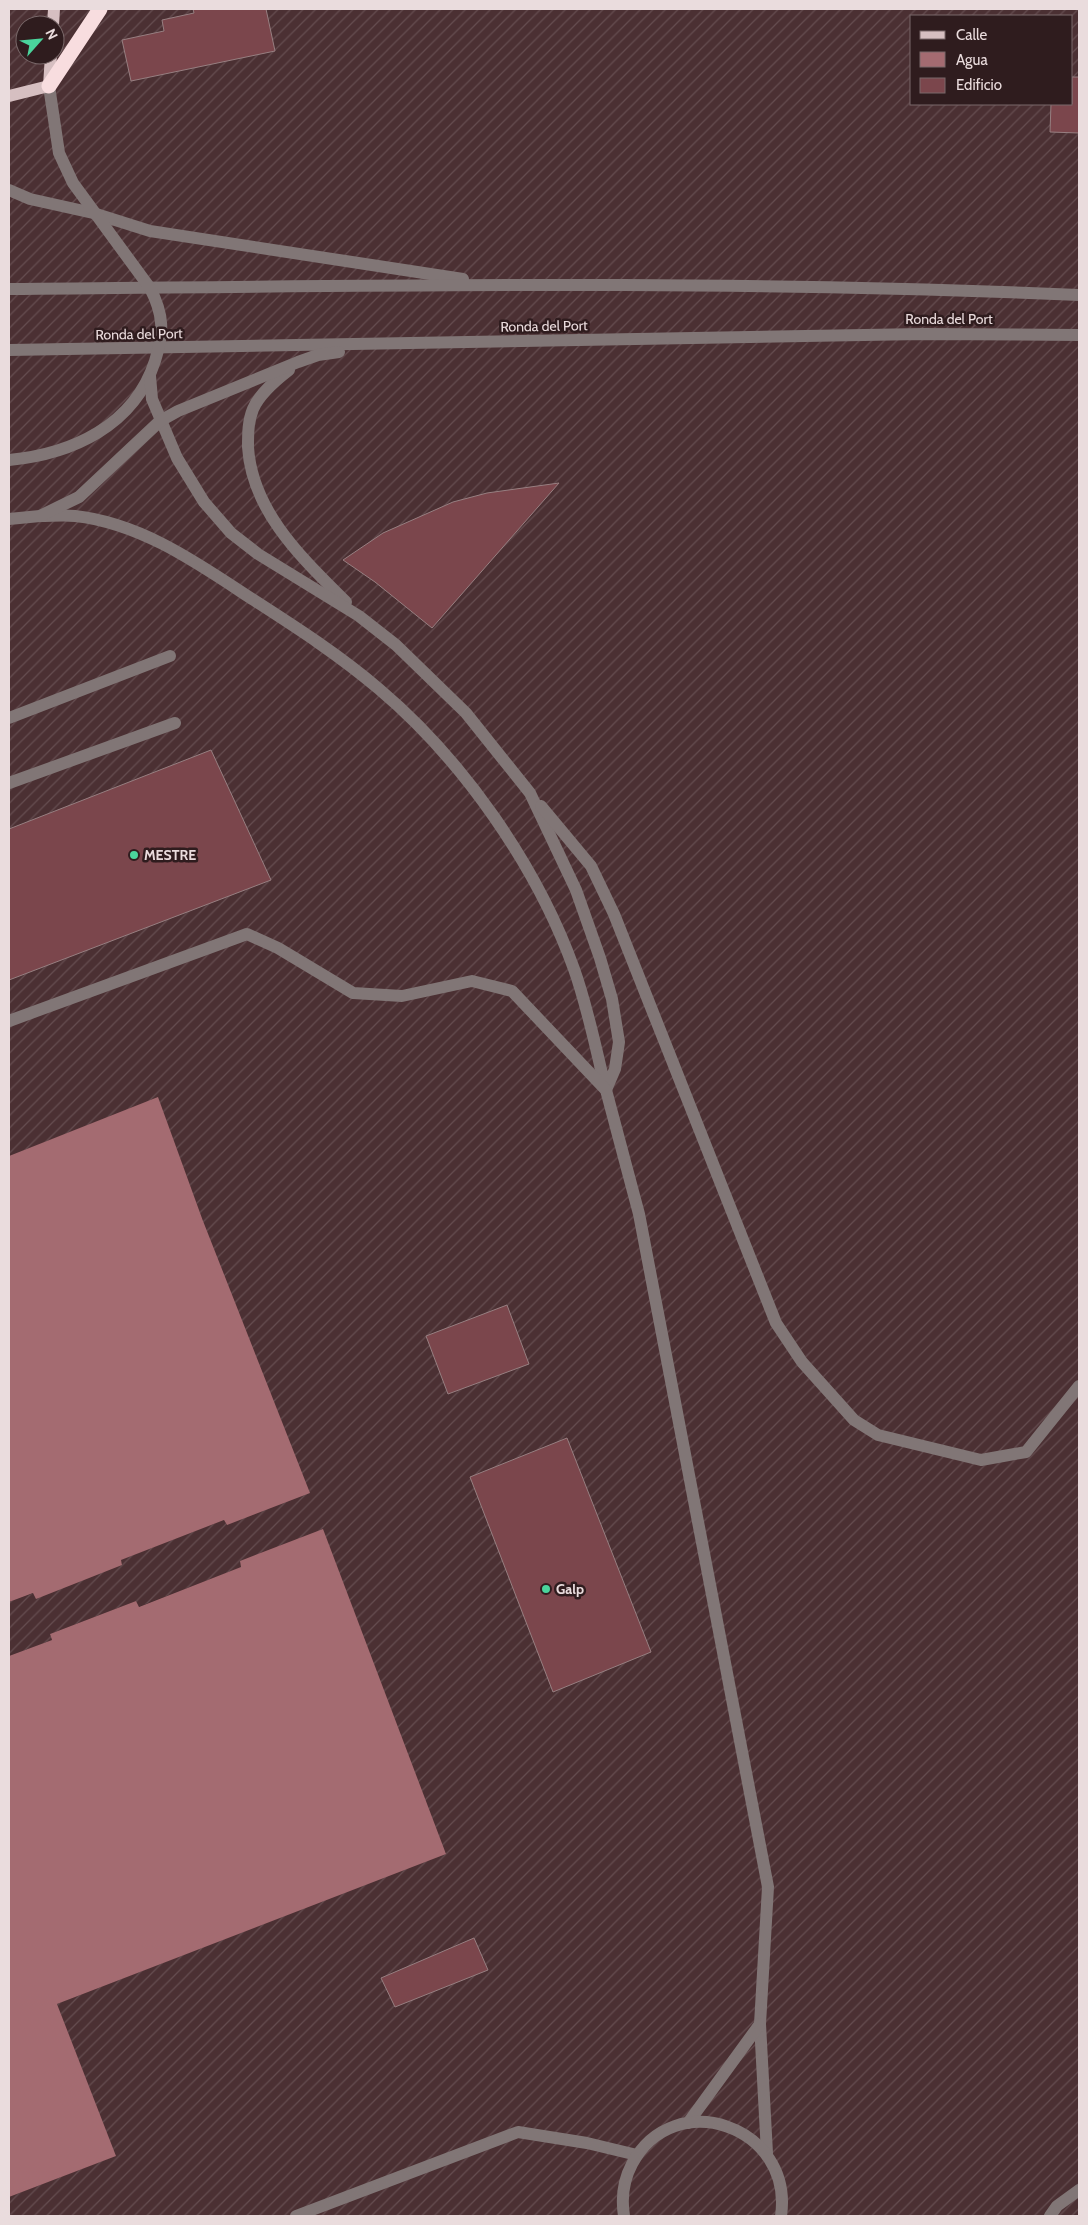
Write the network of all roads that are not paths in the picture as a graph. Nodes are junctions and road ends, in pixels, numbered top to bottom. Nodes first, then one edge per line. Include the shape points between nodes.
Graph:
1 (100, 9) edge
2 (50, 65) edge
3 (49, 86) junction
4 (9, 96) edge
5 (9, 190) edge
6 (93, 213) junction
7 (498, 284) junction
8 (150, 288) junction
9 (9, 289) edge
10 (1079, 295) edge
11 (1079, 336) edge
12 (391, 344) junction
13 (159, 349) junction
14 (9, 350) edge
15 (298, 362) junction
16 (150, 376) junction
17 (160, 421) junction
18 (9, 460) edge
19 (40, 516) junction
20 (9, 519) edge
21 (359, 616) junction
22 (170, 656) dead end
23 (9, 718) edge
24 (175, 722) dead end
25 (9, 783) edge
26 (530, 793) junction
27 (9, 1021) edge
28 (606, 1090) junction
29 (1079, 1386) edge
30 (760, 2024) junction
31 (688, 2123) junction
32 (767, 2153) junction
33 (637, 2155) junction
34 (1079, 2190) edge
35 (296, 2216) edge
36 (624, 2216) edge
37 (782, 2216) edge
38 (1050, 2216) edge

1 - 3 highway
2 - 3 main road
3 - 4 main road
3 - 6 street via 59,153 72,183
5 - 6 street
6 - 7 street via 150,231
6 - 8 street
7 - 8 street, Ronda del Port
7 - 10 street, Ronda del Port via 895,288
8 - 9 street, Ronda del Port
8 - 13 street via 161,319
11 - 12 street, Ronda del Port via 932,334
12 - 13 street, Ronda del Port
12 - 15 street via 318,355
13 - 14 street, Ronda del Port
13 - 16 street
15 - 17 street
15 - 21 street via 277,378 253,409 248,431 254,476 285,538
16 - 17 street via 152,399
16 - 18 street via 120,417 88,439 47,454
17 - 19 street via 79,497
17 - 21 street via 176,458 204,502 230,533 258,554
19 - 20 street
19 - 28 street via 74,516 106,522 145,536 190,559 314,639 380,689 421,729 489,810 546,906 574,970
21 - 26 street via 396,645 466,713
22 - 23 street
24 - 25 street
26 - 28 street via 576,890 612,999 619,1042 615,1069
26 - 29 street via 591,866 614,914 776,1323 802,1362 854,1420 878,1435 981,1460 1026,1452
27 - 28 street via 247,934 278,948 353,993 402,996 472,981 512,991
28 - 30 street via 639,1214 768,1887
30 - 31 street
30 - 32 street
31 - 32 street via 710,2122 732,2127
31 - 33 street via 656,2136
32 - 37 street via 779,2176 784,2201
33 - 35 street via 518,2132
33 - 36 street via 625,2178
34 - 38 street via 1057,2206

